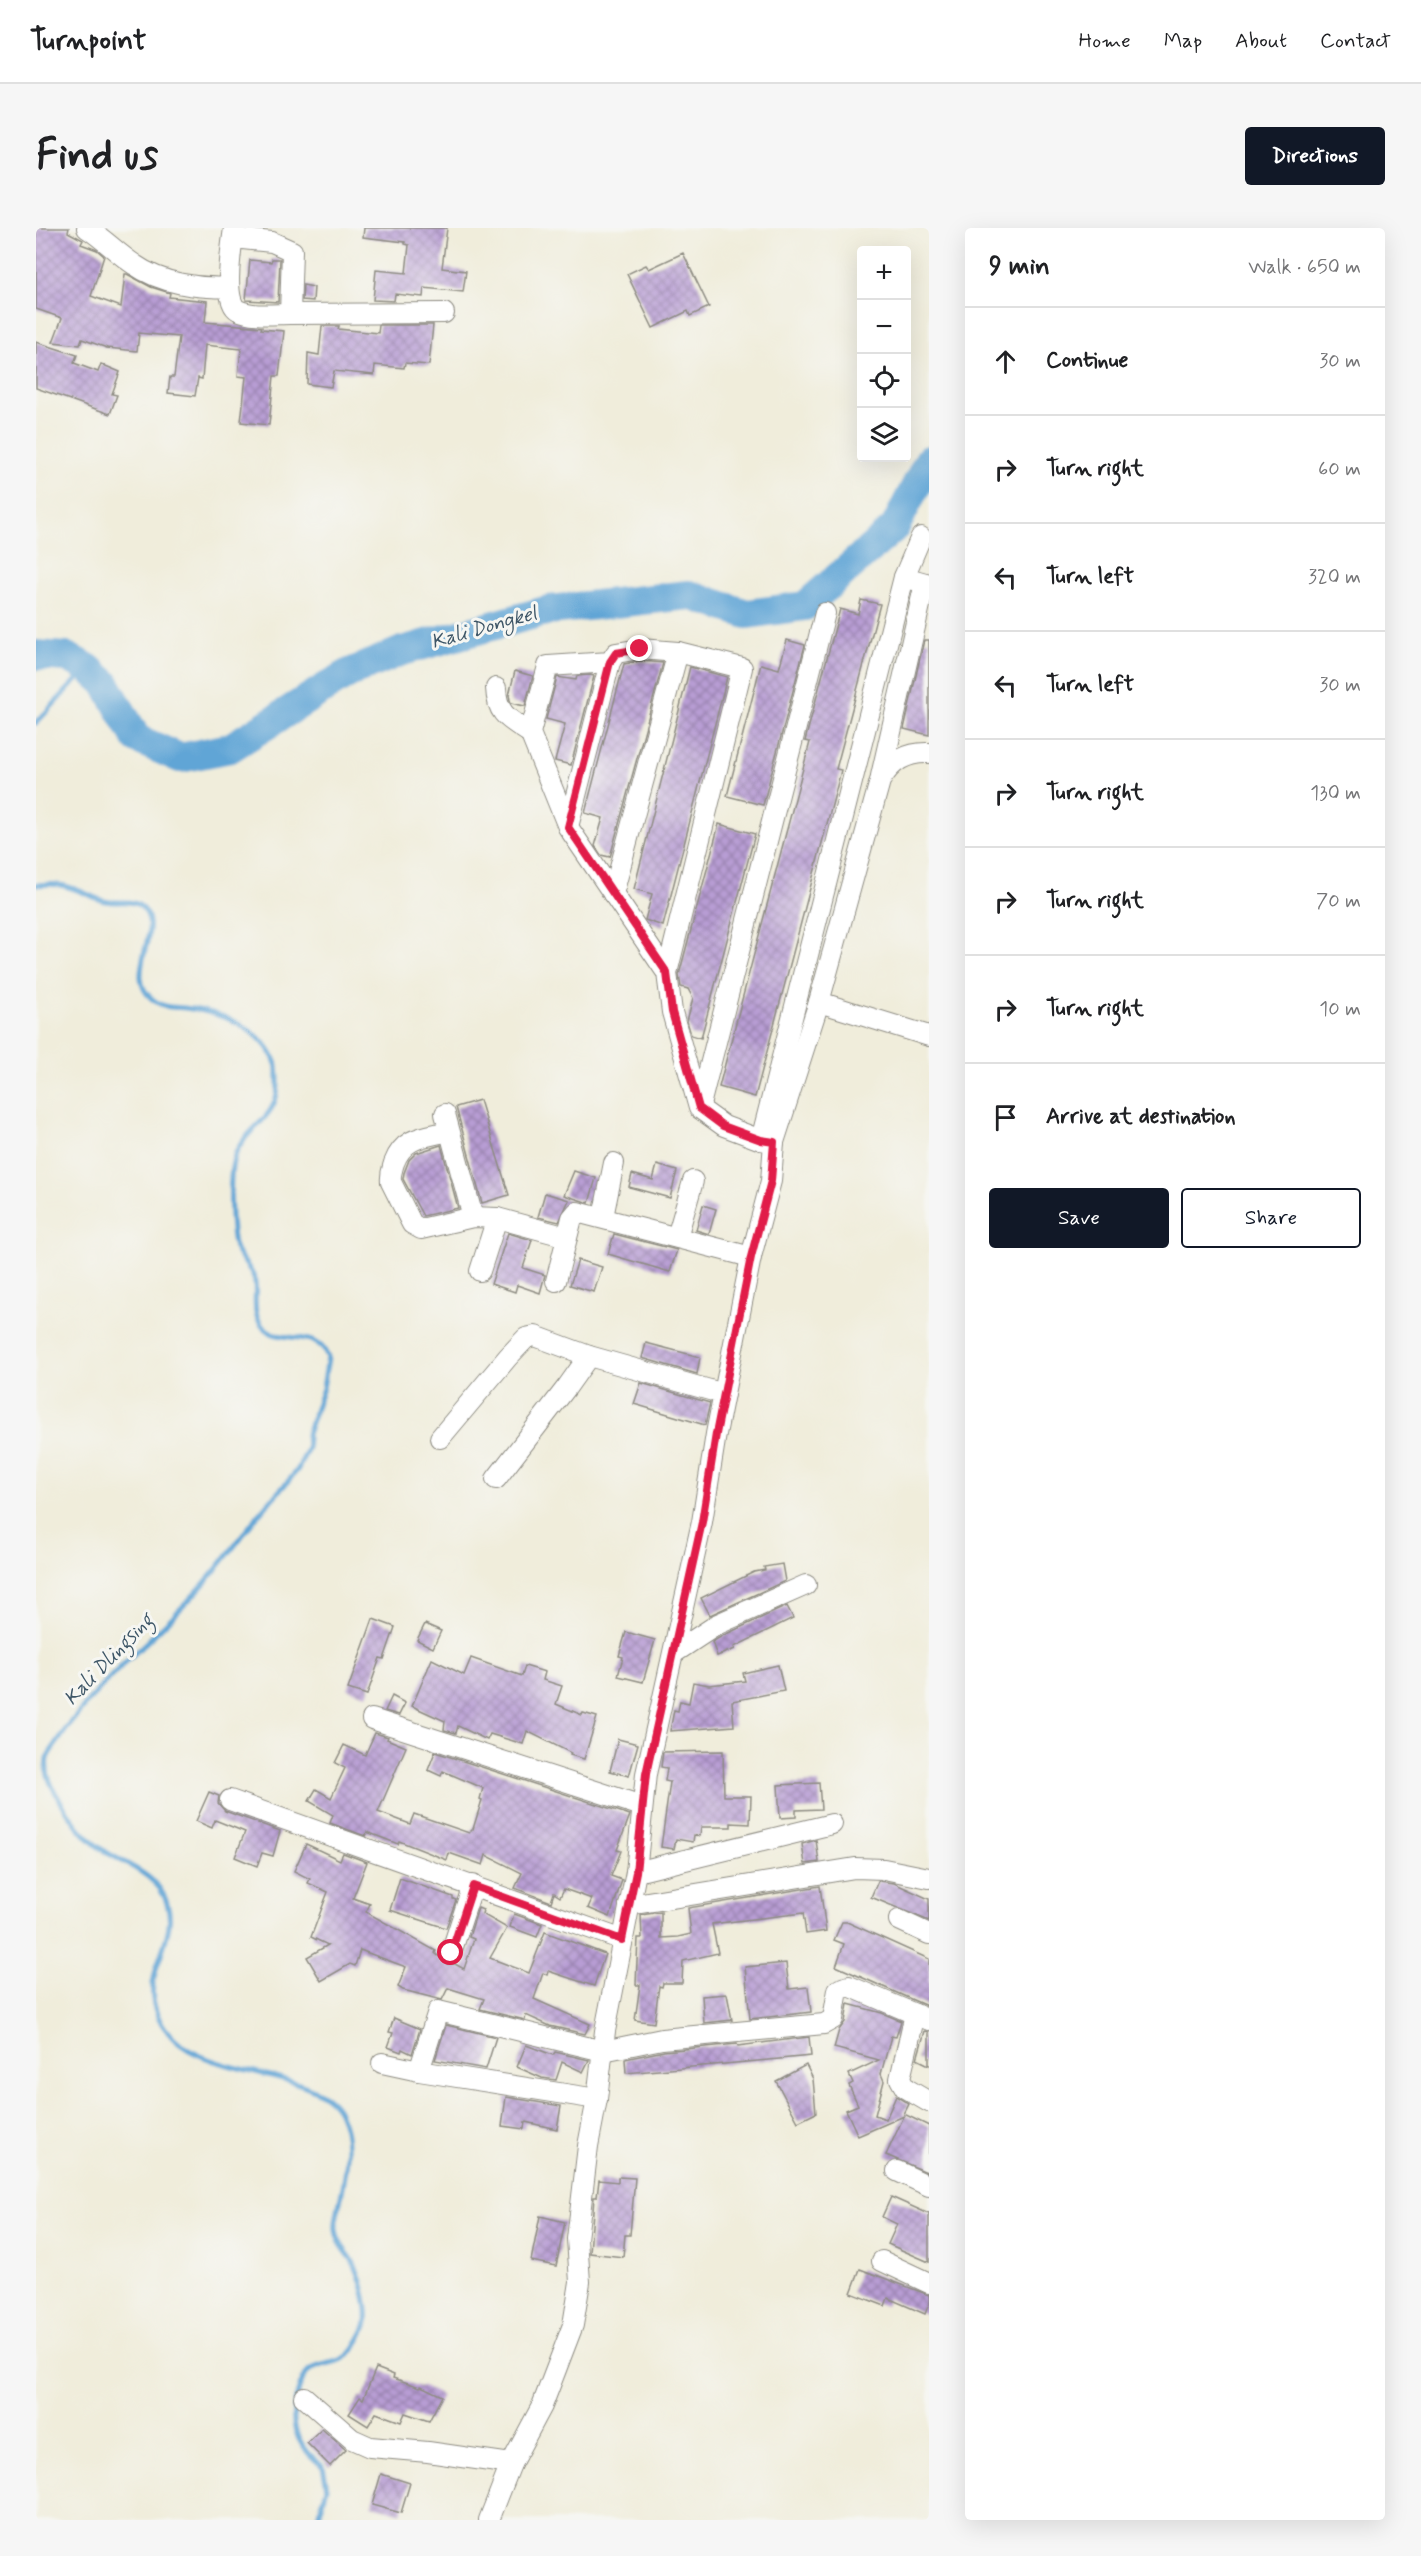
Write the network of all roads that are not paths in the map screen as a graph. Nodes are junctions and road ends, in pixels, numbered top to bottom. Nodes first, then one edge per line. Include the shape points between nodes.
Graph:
1 (87, 228) edge
2 (233, 233) edge
3 (229, 287) junction
4 (444, 313) dead end
5 (290, 314) junction
6 (921, 537) dead end
7 (904, 577) junction
8 (927, 583) edge
9 (825, 613) dead end
10 (678, 652) junction
11 (610, 662) junction
12 (496, 688) dead end
13 (530, 733) junction
14 (929, 753) edge
15 (880, 780) junction
16 (568, 827) junction
17 (613, 894) junction
18 (667, 973) junction
19 (819, 1002) junction
20 (929, 1036) edge
21 (699, 1108) junction
22 (767, 1141) junction
23 (614, 1163) dead end
24 (693, 1181) dead end
25 (473, 1217) junction
26 (603, 1217) junction
27 (497, 1218) junction
28 (677, 1237) junction
29 (567, 1238) junction
30 (751, 1257) junction
31 (480, 1271) dead end
32 (556, 1281) dead end
33 (589, 1356) junction
34 (724, 1394) junction
35 (440, 1438) dead end
36 (496, 1479) dead end
37 (806, 1585) dead end
38 (675, 1653) junction
39 (372, 1719) dead end
40 (230, 1800) dead end
41 (642, 1806) junction
42 (832, 1824) dead end
43 (636, 1872) junction
44 (929, 1878) edge
45 (473, 1886) junction
46 (629, 1905) junction
47 (899, 1920) dead end
48 (929, 1934) edge
49 (622, 1940) junction
50 (451, 1953) dead end
51 (922, 2017) edge
52 (603, 2051) junction
53 (382, 2063) dead end
54 (418, 2071) junction
55 (597, 2099) junction
56 (929, 2102) edge
57 (897, 2171) dead end
58 (929, 2186) edge
59 (882, 2261) dead end
60 (929, 2283) edge
61 (304, 2397) dead end
62 (511, 2464) junction
63 (489, 2520) edge

1 - 3 street via 136,267 177,284
2 - 3 street
2 - 5 street via 292,251
3 - 5 street via 236,309
4 - 5 street
6 - 7 street
7 - 8 street
7 - 22 street
8 - 15 street
9 - 21 street
10 - 11 street via 640,649 616,653
10 - 17 street
10 - 18 street via 742,668
11 - 13 street via 548,666
11 - 16 street
12 - 13 street via 504,716
13 - 16 street
14 - 15 street via 902,758 888,767
15 - 19 street
16 - 17 street
17 - 18 street
18 - 21 street via 672,1012
19 - 20 street
19 - 22 street
21 - 22 street via 723,1126
22 - 30 street via 771,1181
23 - 26 street
24 - 28 street
25 - 25 street via 447,1123 404,1145 390,1174 412,1224 421,1229
25 - 27 street
26 - 28 street
26 - 29 street via 577,1212
27 - 29 street
27 - 31 street
28 - 30 street
29 - 32 street
30 - 34 street
33 - 34 street
33 - 35 street via 535,1336 526,1338
33 - 36 street
34 - 38 street
37 - 38 street via 718,1624
38 - 41 street
39 - 41 street
40 - 45 street
41 - 43 street
42 - 43 street
43 - 46 street
44 - 46 street via 855,1868
45 - 49 street
45 - 50 street
46 - 49 street
47 - 48 street
49 - 52 street
51 - 52 street via 849,1986 838,1990 833,2019 824,2025 662,2039
51 - 56 street via 900,2079 905,2088
52 - 54 street via 441,2011 436,2015
52 - 55 street
53 - 54 street
54 - 55 street
55 - 62 street via 577,2239 580,2282 573,2325 542,2406
57 - 58 street
59 - 60 street
61 - 62 street via 352,2439 370,2447
62 - 63 street

